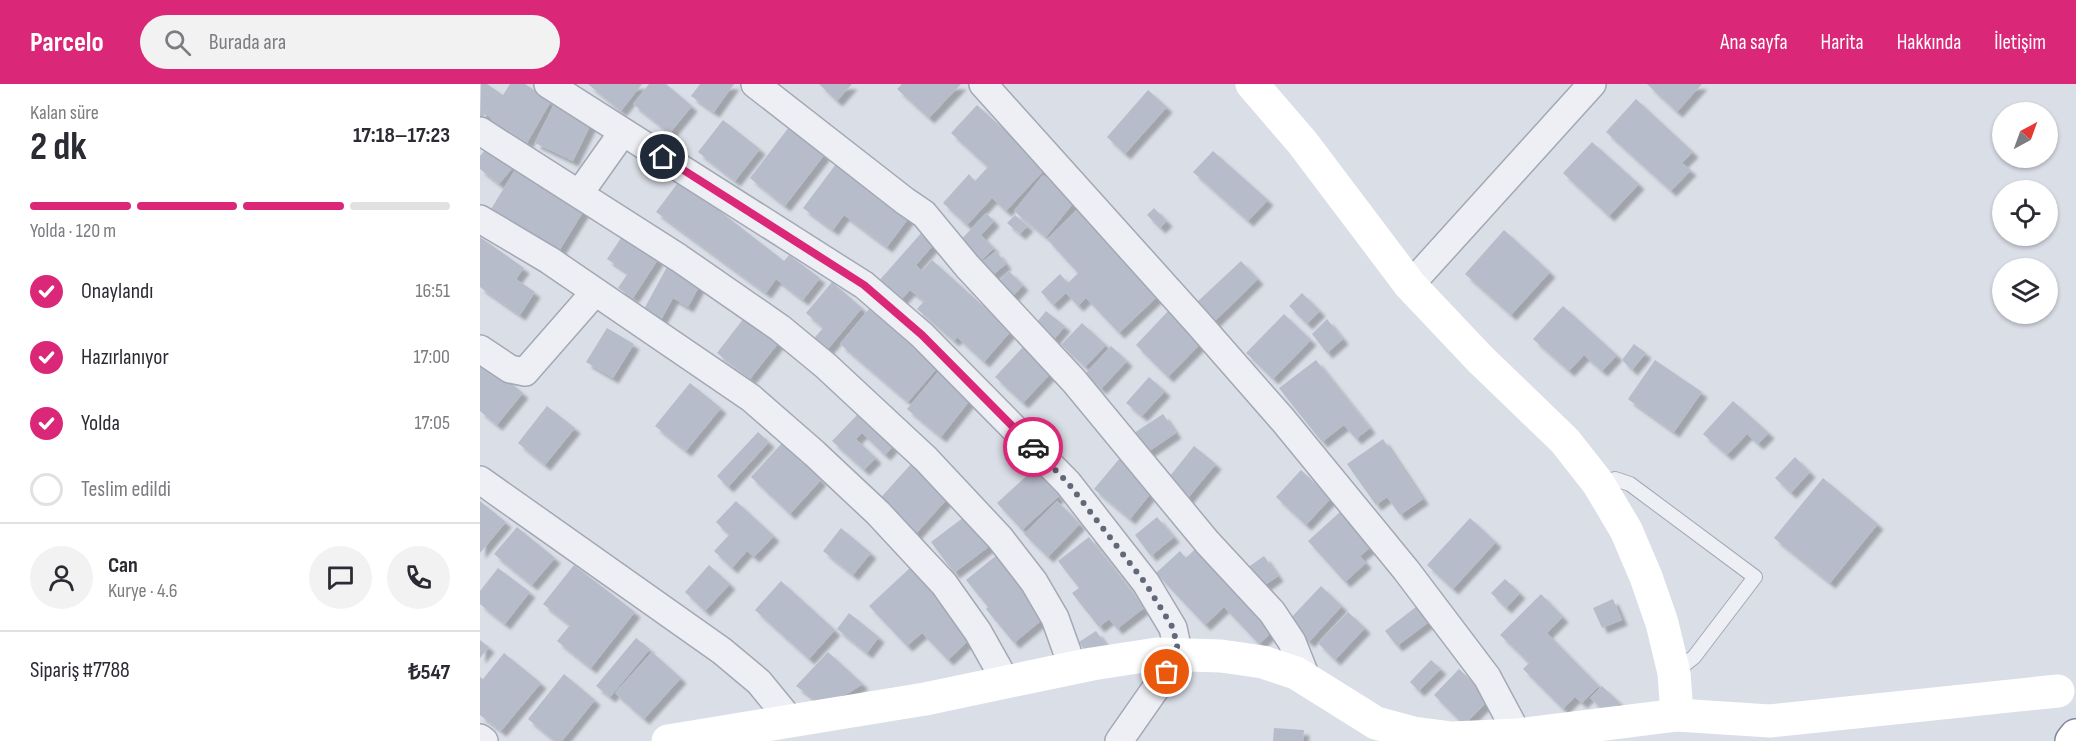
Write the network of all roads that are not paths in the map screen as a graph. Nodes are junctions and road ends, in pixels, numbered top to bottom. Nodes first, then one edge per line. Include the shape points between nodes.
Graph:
1 (548, 84) edge
2 (755, 84) edge
3 (983, 84) edge
4 (1252, 84) edge
5 (1592, 84) edge
6 (480, 131) edge
7 (623, 132) junction
8 (579, 194) junction
9 (480, 219) edge
10 (1410, 285) junction
11 (596, 291) junction
12 (480, 349) edge
13 (480, 480) edge
14 (1598, 483) junction
15 (1179, 655) junction
16 (1073, 668) junction
17 (1674, 674) junction
18 (1307, 680) junction
19 (1006, 682) junction
20 (2058, 691) dead end
21 (1677, 715) junction
22 (791, 721) junction
23 (1518, 735) junction
24 (2076, 736) edge
25 (480, 738) edge
26 (484, 741) edge
27 (668, 741) edge
28 (1119, 741) edge
29 (2072, 741) edge

1 - 7 street
2 - 18 street via 924,214 1272,612 1293,642
3 - 23 street via 1198,323 1399,561 1487,677
4 - 10 main road via 1302,142
5 - 10 street
6 - 8 street
7 - 8 street
7 - 15 street via 864,285 922,335 1068,483 1146,584 1173,628
8 - 16 street via 780,328 926,459 1000,538 1034,582 1055,618
9 - 11 street
10 - 14 main road via 1565,441
11 - 12 street via 525,372 510,369
11 - 19 street via 751,398 878,513 944,584 978,632
13 - 22 street via 722,651 759,682
14 - 17 main road via 1626,530 1646,577
14 - 17 lane via 1615,479 1630,484 1755,577 1694,657
15 - 16 main road via 1157,654
15 - 18 main road via 1263,662
15 - 28 street
16 - 19 main road
17 - 21 main road
18 - 23 main road via 1376,723 1413,733 1452,738
19 - 22 main road
20 - 21 main road via 1770,721
21 - 23 main road
22 - 27 main road
24 - 29 main road
25 - 26 street

